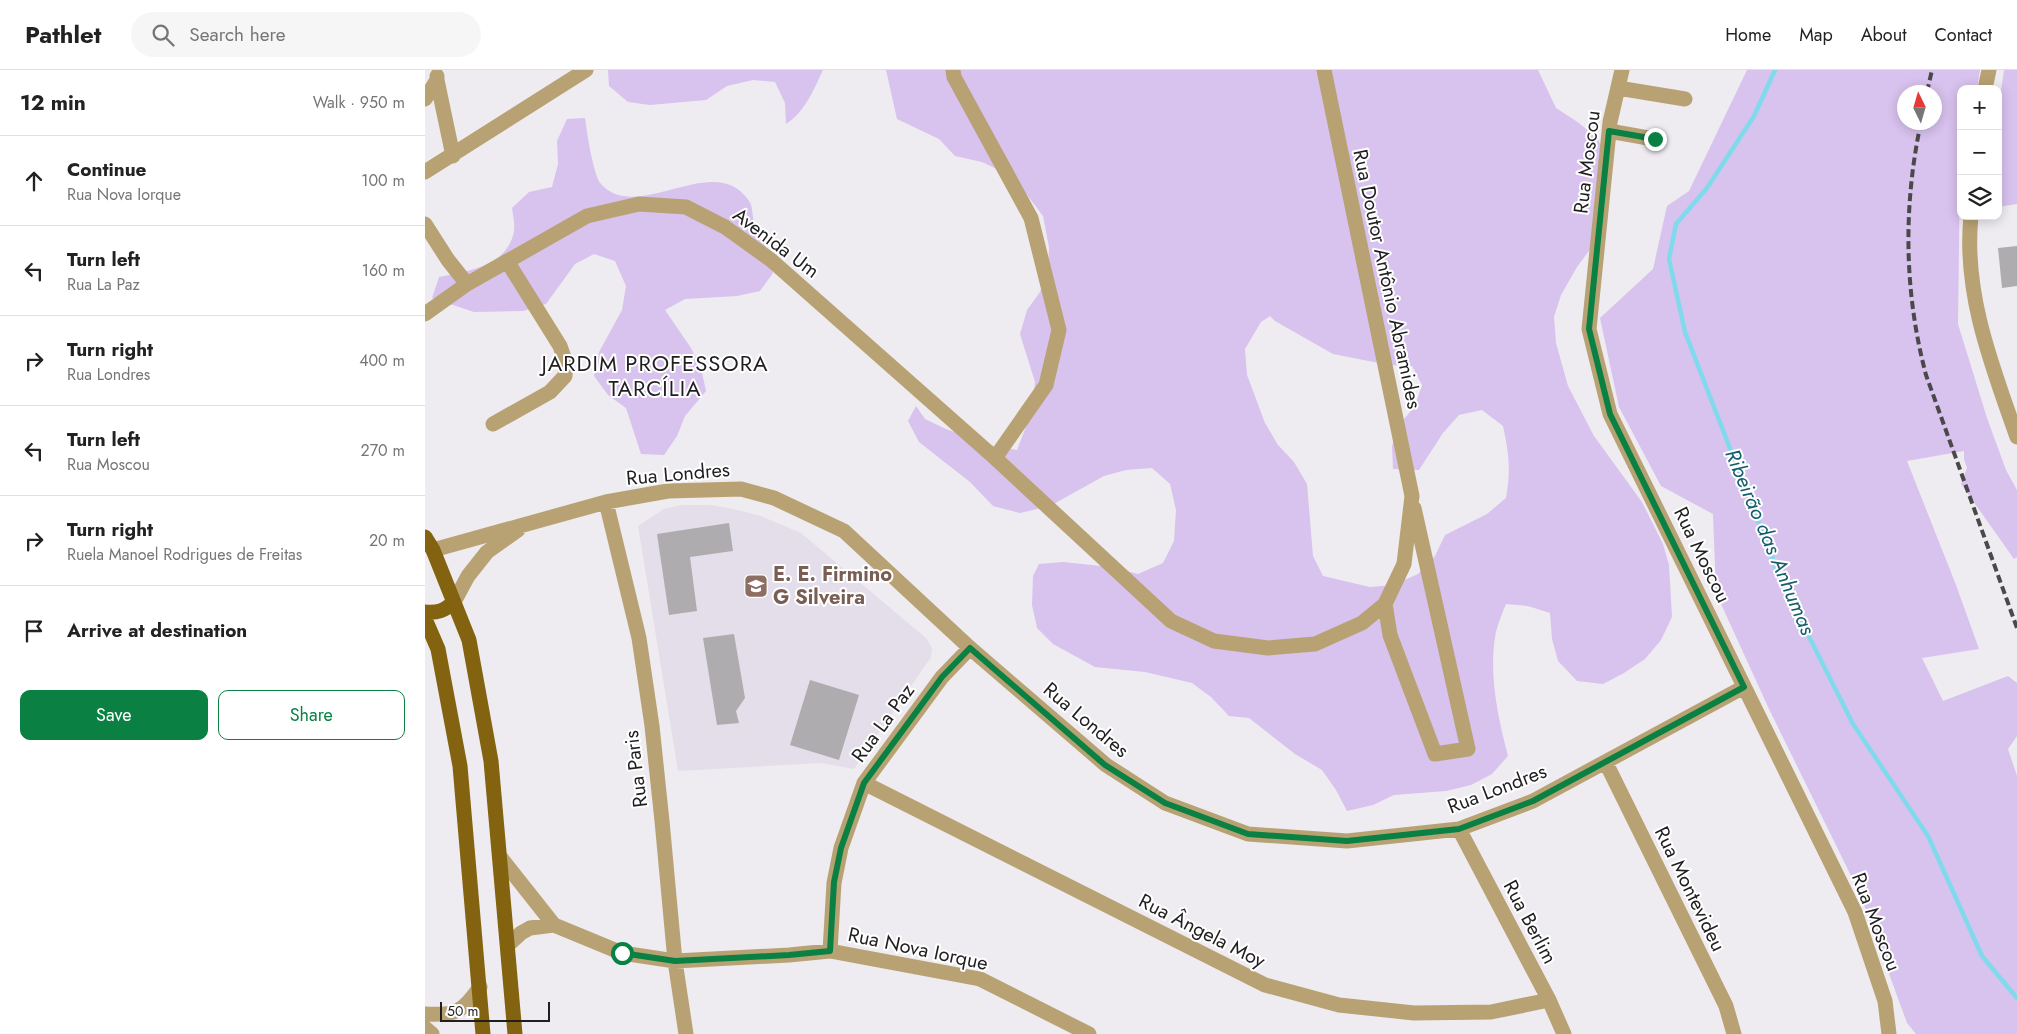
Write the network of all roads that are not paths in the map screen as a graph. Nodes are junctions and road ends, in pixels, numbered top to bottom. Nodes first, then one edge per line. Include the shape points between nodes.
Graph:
1 (586, 70) edge
2 (953, 70) edge
3 (1324, 70) edge
4 (1622, 70) edge
5 (1989, 70) edge
6 (438, 75) edge
7 (1986, 85) edge
8 (1618, 88) junction
9 (425, 98) edge
10 (1685, 99) dead end
11 (1609, 131) junction
12 (1655, 139) dead end
13 (453, 156) junction
14 (425, 172) edge
15 (1971, 220) edge
16 (425, 224) edge
17 (507, 261) junction
18 (467, 284) junction
19 (425, 314) edge
20 (493, 424) dead end
21 (2017, 438) edge
22 (995, 458) junction
23 (1412, 496) junction
24 (606, 502) junction
25 (1053, 511) joint
26 (525, 524) junction
27 (429, 543) edge
28 (454, 602) junction
29 (1385, 604) junction
30 (425, 612) edge
31 (425, 619) edge
32 (970, 648) junction
33 (1744, 687) junction
34 (1606, 763) junction
35 (864, 783) junction
36 (1459, 829) junction
37 (501, 858) junction
38 (553, 925) junction
39 (508, 945) junction
40 (830, 951) junction
41 (675, 961) junction
42 (479, 987) junction
43 (1549, 1000) junction
44 (425, 1014) edge
45 (425, 1028) edge
46 (432, 1034) edge
47 (483, 1034) edge
48 (515, 1034) edge
49 (686, 1034) edge
50 (1089, 1034) edge
51 (1564, 1034) edge
52 (1734, 1034) edge
53 (1889, 1034) edge

1 - 13 street
2 - 22 street via 1031,218 1059,330 1046,386
3 - 23 street, Rua Doutor Antônio Abramides
4 - 8 street, Rua Moscou
5 - 7 street
6 - 9 street
6 - 13 street
8 - 10 street
8 - 11 street, Rua Moscou
11 - 12 street
11 - 33 street, Rua Moscou via 1589,329 1610,414
13 - 14 street
15 - 21 street via 1972,275 1977,314
16 - 18 street via 447,260
17 - 18 street, Avenida Um
17 - 20 street via 560,346 565,376 550,392
17 - 22 street, Avenida Um via 587,216 639,204 687,207 725,227 771,260
18 - 19 street, Avenida Um
22 - 25 street, Avenida Um
23 - 29 street, Rua Doutor Antônio Abramides via 1403,564
23 - 29 street, Rua Doutor Antônio Abramides via 1468,749 1435,754 1390,635
24 - 26 street, Rua Londres
24 - 32 street, Rua Londres via 668,491 741,489 774,498 844,531
24 - 41 street, Rua Paris via 641,658 661,811
25 - 29 street, Rua Doutor Antônio Abramides via 1171,621 1214,641 1268,648 1315,644 1362,623
26 - 27 street, Rua Londres
26 - 28 street via 487,552 468,576
27 - 28 main road
28 - 30 main road via 444,611
28 - 37 main road via 469,640 483,716
31 - 42 main road via 438,649 460,766
32 - 35 street, Rua La Paz via 942,677
32 - 36 street, Rua Londres via 1105,765 1165,803 1248,834 1347,841
33 - 34 street, Rua Londres
33 - 53 street, Rua Moscou via 1855,912 1885,1001
34 - 36 street, Rua Londres via 1533,801
34 - 52 street, Rua Montevideu via 1726,1006
35 - 40 street, Rua La Paz via 841,848 834,882
35 - 43 street, Rua Ângela Moy via 1265,985 1339,1005 1414,1013 1491,1012
36 - 43 street, Rua Berlim
37 - 38 street
37 - 39 main road
38 - 39 street via 530,928
38 - 41 street, Rua Nova Iorque via 622,953
39 - 48 main road
40 - 41 street, Rua Nova Iorque
40 - 50 street, Rua Nova Iorque via 980,979
41 - 49 street, Rua Paris
42 - 44 street via 470,1002 457,1013
42 - 47 main road
43 - 51 street, Rua Berlim
45 - 46 street

